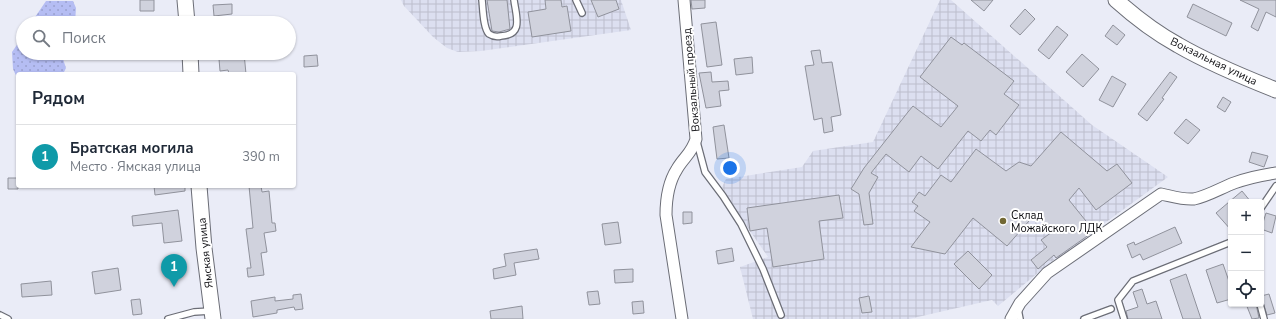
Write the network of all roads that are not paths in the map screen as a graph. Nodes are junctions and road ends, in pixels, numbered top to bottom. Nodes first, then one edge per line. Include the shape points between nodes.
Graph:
1 (185, 0) edge
2 (482, 0) edge
3 (514, 0) edge
4 (576, 0) edge
5 (684, 0) edge
6 (1116, 0) edge
7 (582, 13) dead end
8 (186, 16) edge
9 (190, 60) edge
10 (191, 72) edge
11 (1276, 90) edge
12 (696, 139) junction
13 (1276, 173) edge
14 (1276, 186) edge
15 (199, 188) edge
16 (1264, 204) edge
17 (1228, 243) edge
18 (1018, 306) junction
19 (1261, 307) edge
20 (1111, 309) dead end
21 (0, 315) edge
22 (213, 315) edge
23 (781, 315) dead end
24 (8, 319) edge
25 (168, 319) edge
26 (682, 319) edge
27 (1011, 319) edge
28 (1020, 319) edge
29 (1084, 319) edge
30 (1124, 319) edge
31 (1264, 319) edge

1 - 8 main road
2 - 3 lane via 486,28 489,34 496,37 512,33 517,28
4 - 7 lane
5 - 12 street, Вокзальный проезд
6 - 11 main road, Вокзальная улица via 1176,44
9 - 10 main road
12 - 23 lane via 704,172 741,224 763,269
12 - 26 street, Вокзальный проезд via 692,151 676,170 666,198 666,215
13 - 18 street via 1240,181 1194,199 1161,194 1047,273
14 - 16 lane
15 - 22 main road, Ямская улица
17 - 30 lane via 1133,280 1118,300
18 - 27 street
18 - 28 lane
19 - 31 lane
20 - 29 lane
21 - 24 lane
22 - 25 lane via 194,312

